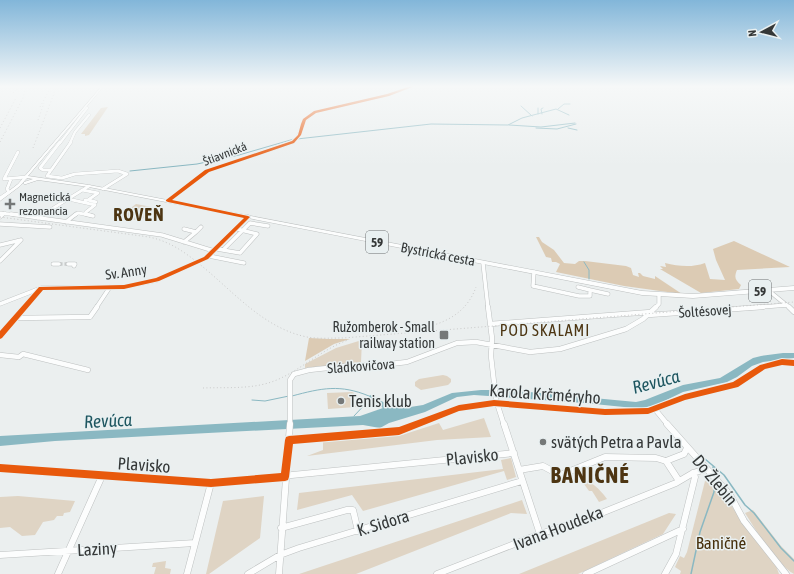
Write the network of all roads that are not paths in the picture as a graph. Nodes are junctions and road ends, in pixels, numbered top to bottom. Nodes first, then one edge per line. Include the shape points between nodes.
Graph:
1 (82, 113) edge
2 (82, 113) edge
3 (314, 113) edge
4 (79, 116) junction
5 (18, 152) dead end
6 (43, 158) junction
7 (51, 170) junction
8 (35, 171) junction
9 (28, 177) junction
10 (42, 178) junction
11 (12, 179) junction
12 (25, 182) junction
13 (89, 186) junction
14 (103, 188) junction
15 (82, 190) junction
16 (67, 199) junction
17 (0, 200) edge
18 (168, 201) junction
19 (96, 202) dead end
20 (87, 212) dead end
21 (0, 213) edge
22 (5, 213) junction
23 (93, 216) dead end
24 (248, 217) junction
25 (0, 218) edge
26 (38, 218) junction
27 (66, 222) junction
28 (0, 224) edge
29 (268, 226) dead end
30 (50, 227) dead end
31 (201, 227) dead end
32 (184, 229) dead end
33 (237, 229) junction
34 (243, 230) junction
35 (196, 232) junction
36 (184, 242) junction
37 (0, 245) edge
38 (216, 250) junction
39 (223, 250) junction
40 (209, 256) junction
41 (1, 260) edge
42 (244, 263) dead end
43 (483, 263) junction
44 (53, 264) dead end
45 (59, 264) tunnel mouth
46 (68, 264) tunnel mouth
47 (74, 266) dead end
48 (534, 272) junction
49 (578, 287) dead end
50 (41, 288) junction
51 (110, 288) junction
52 (794, 288) edge
53 (590, 290) junction
54 (768, 290) junction
55 (608, 294) dead end
56 (659, 295) junction
57 (0, 304) edge
58 (787, 305) junction
59 (794, 312) edge
60 (649, 313) junction
61 (16, 318) junction
62 (490, 324) junction
63 (0, 336) edge
64 (492, 344) junction
65 (0, 355) edge
66 (794, 363) edge
67 (88, 370) dead end
68 (497, 401) junction
69 (654, 408) junction
70 (289, 440) junction
71 (687, 448) junction
72 (514, 453) junction
73 (666, 461) junction
74 (0, 468) edge
75 (706, 469) junction
76 (519, 470) junction
77 (693, 473) junction
78 (102, 476) junction
79 (285, 477) junction
80 (522, 481) junction
81 (679, 482) junction
82 (211, 483) junction
83 (281, 528) junction
84 (682, 529) junction
85 (358, 531) junction
86 (540, 534) junction
87 (195, 544) junction
88 (69, 551) junction
89 (0, 555) edge
90 (280, 555) junction
91 (58, 574) edge
92 (187, 574) edge
93 (248, 574) edge
94 (279, 574) edge
95 (437, 574) edge
96 (586, 574) edge
97 (665, 574) edge
98 (786, 574) edge

1 - 4 main road
2 - 4 street
3 - 18 street, Štiavnická via 302,123 298,138 288,144 207,171
4 - 6 main road
4 - 7 street via 87,115 75,132 72,142
4 - 7 street via 40,168
5 - 11 street via 4,179
6 - 8 main road
6 - 9 main road
7 - 14 street via 47,176 62,178 75,174 127,174
8 - 9 main road
8 - 10 main road
9 - 10 main road, Bystrická cesta / 59
9 - 11 street
9 - 12 main road
9 - 17 main road
10 - 12 main road
10 - 13 main road, Bystrická cesta / 59
11 - 17 street via 7,189 9,192
12 - 17 main road via 14,193
13 - 14 main road, Bystrická cesta / 59
13 - 15 street
14 - 18 main road, Bystrická cesta / 59
15 - 16 street
15 - 19 street via 98,193 86,200
16 - 20 street via 95,205
16 - 26 street
18 - 24 main road, Bystrická cesta / 59
21 - 22 street
22 - 25 street
22 - 26 street
23 - 27 street via 78,213
24 - 33 street
24 - 43 main road, Bystrická cesta / 59
26 - 27 street
27 - 36 street via 162,235
28 - 30 street
29 - 34 street via 250,223
31 - 35 street
32 - 35 street
33 - 34 street
33 - 38 street
34 - 39 street
34 - 39 street via 257,234 240,253
35 - 36 street
36 - 38 street
37 - 41 street via 21,240
38 - 39 street
38 - 40 street
40 - 42 street
40 - 51 street, Sv. Anny via 188,268 157,280
43 - 48 main road, Bystrická cesta / 59
43 - 62 street
44 - 45 street
46 - 47 street via 75,264
48 - 53 street via 533,286 586,296 590,296
48 - 56 main road, Bystrická cesta / 59
49 - 53 street
50 - 51 street, Sv. Anny
50 - 57 street
50 - 61 street
51 - 61 street via 90,317
52 - 54 main road, Bystrická cesta / 59
53 - 55 street
54 - 56 main road, Bystrická cesta / 59 via 693,296
54 - 58 street
56 - 60 street, Sládkovičova via 659,304
58 - 59 street
58 - 60 street, Šoltésovej
60 - 62 street
60 - 64 street, Sládkovičova via 626,329 560,349 530,352
61 - 63 street
62 - 64 street
64 - 68 street
64 - 70 street, Sládkovičova via 458,343 407,362 301,371 291,378
65 - 67 street via 19,357 23,354
66 - 69 street, Karola Krčméryho via 782,362 763,367 735,385 685,397
68 - 69 street, Karola Krčméryho via 619,413
68 - 70 street, Karola Krčméryho via 459,408 399,431
68 - 72 street
69 - 71 street, Do Žlebín
70 - 79 street
71 - 73 street via 684,454
71 - 75 street, Do Žlebín
72 - 76 street
72 - 79 street, Plavisko
73 - 76 street via 656,458 607,457 563,474 543,466
73 - 81 street
74 - 78 street, Plavisko
75 - 77 street, Ivana Houdeka
75 - 98 street, Do Žlebín via 721,483 748,526
76 - 80 street
77 - 81 street, Ivana Houdeka
77 - 84 street via 695,477
78 - 82 street, Plavisko
78 - 88 street
79 - 82 street, Plavisko
79 - 83 street
80 - 85 street, K. Sidora
80 - 86 street
81 - 86 street, Ivana Houdeka via 594,516
82 - 87 street
83 - 85 street via 353,510
83 - 90 street
84 - 96 street
84 - 97 street via 676,554
85 - 90 street, K. Sidora
86 - 95 street, Ivana Houdeka
87 - 88 street, Laziny
87 - 92 street
88 - 89 street, Laziny
88 - 91 street
90 - 93 street, K. Sidora
90 - 94 street

